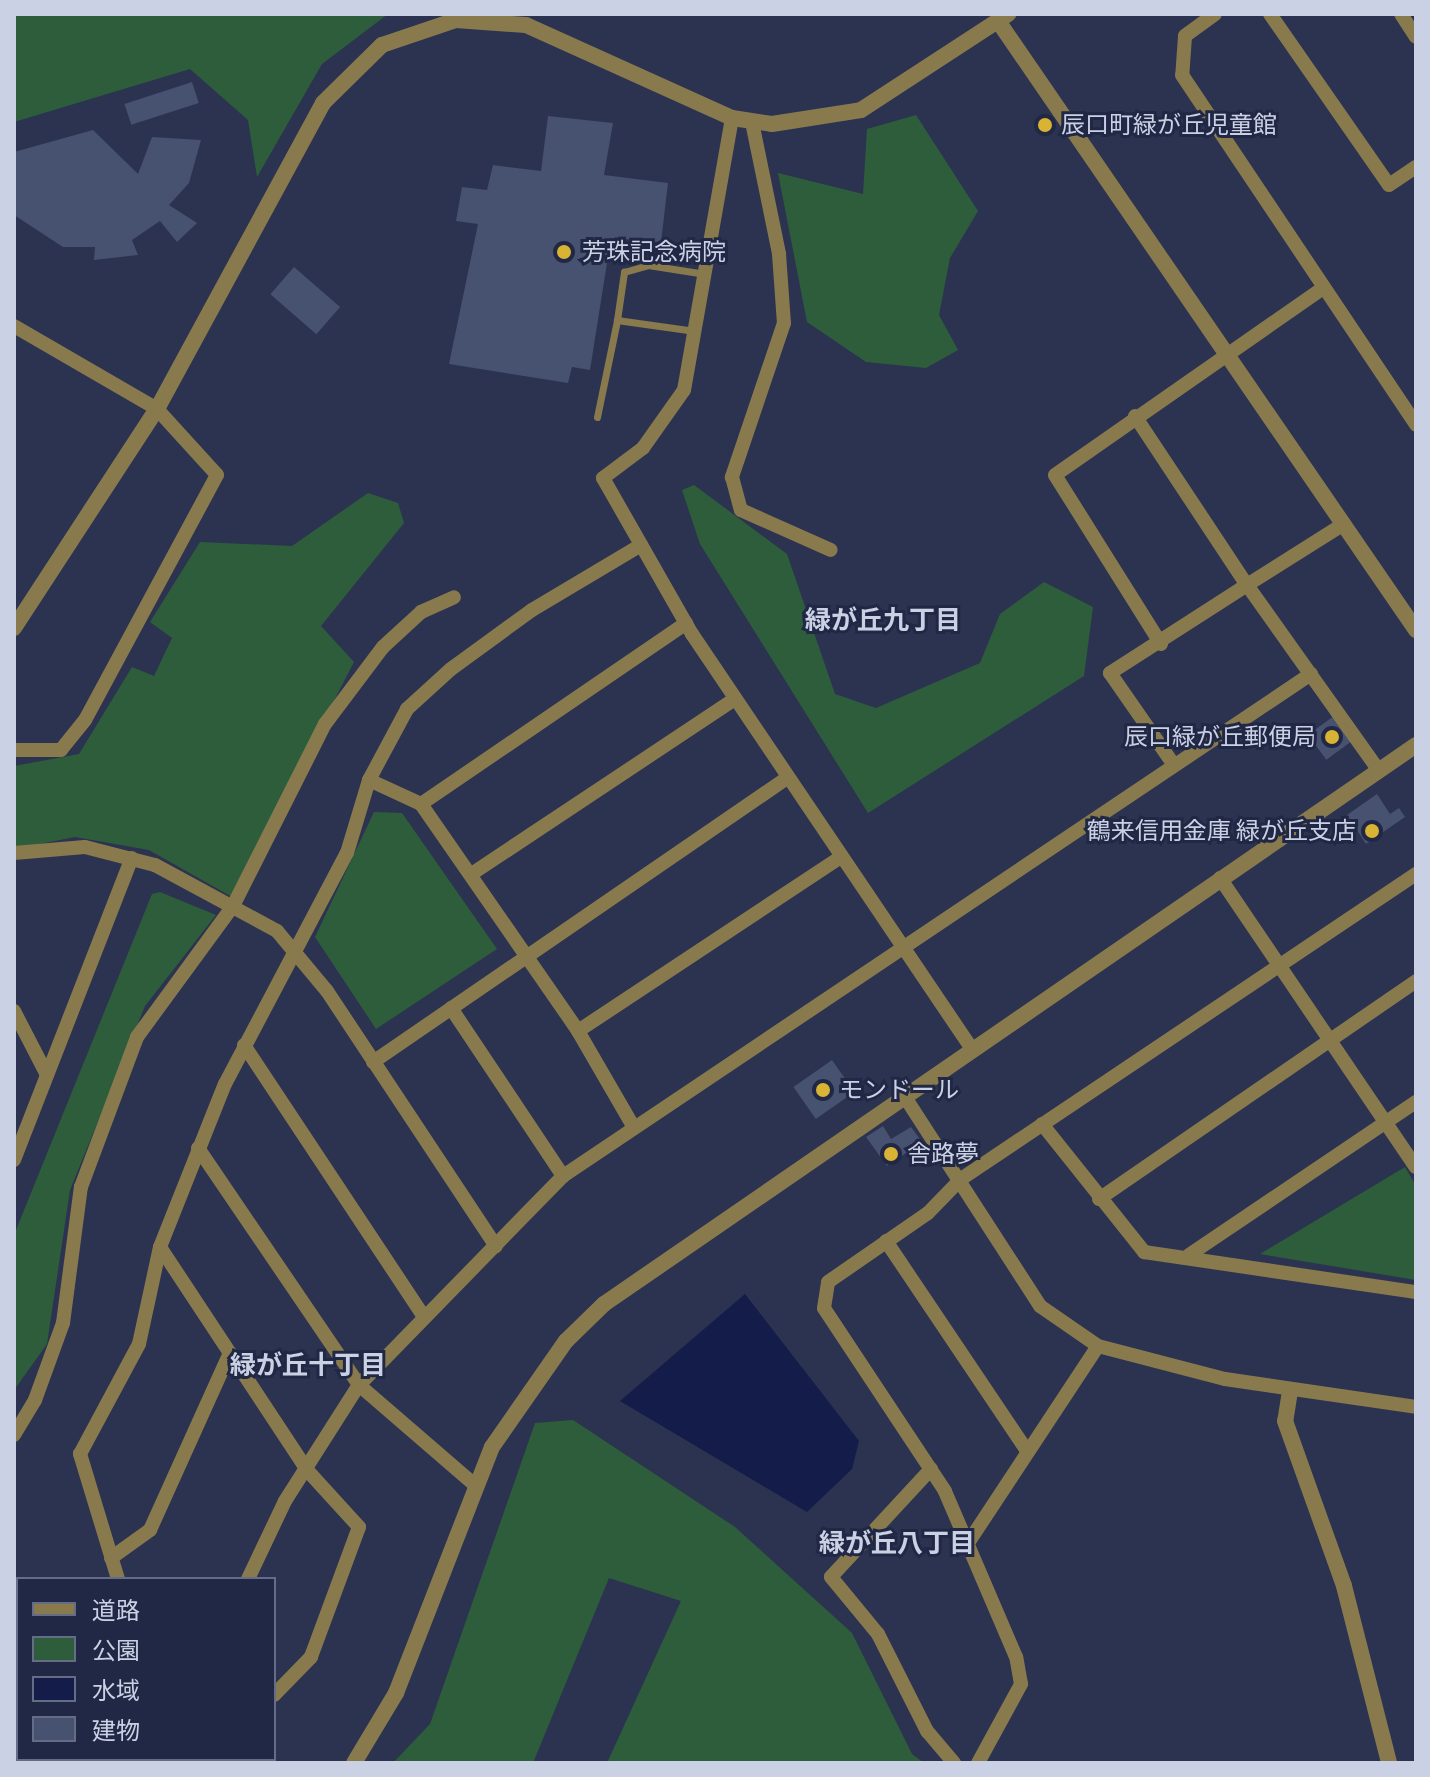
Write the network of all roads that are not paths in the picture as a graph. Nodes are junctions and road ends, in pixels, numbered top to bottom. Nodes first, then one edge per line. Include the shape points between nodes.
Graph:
1 (1215, 14) edge
2 (1270, 14) edge
3 (1401, 14) edge
4 (1000, 16) edge
5 (496, 17) edge
6 (1416, 37) edge
7 (732, 118) junction
8 (752, 122) junction
9 (1416, 167) edge
10 (705, 274) junction
11 (1323, 288) junction
12 (617, 320) junction
13 (14, 326) edge
14 (697, 332) junction
15 (1224, 357) junction
16 (157, 409) junction
17 (1135, 416) junction
18 (597, 417) dead end
19 (1416, 425) edge
20 (1339, 527) junction
21 (641, 545) junction
22 (831, 550) dead end
23 (1247, 585) junction
24 (454, 597) dead end
25 (686, 623) junction
26 (14, 628) edge
27 (1416, 630) edge
28 (1161, 644) junction
29 (1311, 674) junction
30 (735, 699) junction
31 (1416, 745) edge
32 (14, 750) edge
33 (1174, 765) junction
34 (1378, 769) junction
35 (787, 778) junction
36 (369, 780) junction
37 (421, 804) junction
38 (14, 853) edge
39 (132, 858) junction
40 (839, 858) junction
41 (473, 873) junction
42 (1416, 874) edge
43 (1220, 878) junction
44 (233, 906) junction
45 (293, 945) junction
46 (901, 953) junction
47 (525, 957) junction
48 (1280, 965) junction
49 (1416, 981) edge
50 (451, 1008) junction
51 (14, 1011) edge
52 (578, 1031) junction
53 (1332, 1039) junction
54 (244, 1045) junction
55 (971, 1048) junction
56 (373, 1062) junction
57 (47, 1075) junction
58 (903, 1094) junction
59 (1416, 1102) edge
60 (1389, 1121) junction
61 (632, 1124) junction
62 (1042, 1124) junction
63 (198, 1148) junction
64 (14, 1160) edge
65 (1416, 1167) edge
66 (563, 1176) junction
67 (961, 1179) junction
68 (1099, 1199) junction
69 (886, 1241) junction
70 (496, 1246) junction
71 (160, 1247) junction
72 (1189, 1255) junction
73 (1416, 1292) edge
74 (423, 1315) junction
75 (1098, 1346) junction
76 (230, 1353) junction
77 (359, 1385) junction
78 (1290, 1391) junction
79 (1416, 1407) edge
80 (14, 1435) edge
81 (1028, 1452) junction
82 (931, 1469) junction
83 (307, 1470) junction
84 (475, 1485) junction
85 (970, 1540) junction
86 (111, 1558) junction
87 (117, 1577) edge
88 (249, 1577) edge
89 (276, 1693) edge
90 (354, 1763) edge
91 (954, 1763) edge
92 (978, 1763) edge
93 (1389, 1763) edge

1 - 11 street via 1185,36 1182,75
2 - 9 street via 1389,185
3 - 6 street
4 - 8 street via 861,110 823,121
4 - 15 street via 1167,258
5 - 7 street via 555,35
5 - 16 street via 406,32 334,87
7 - 8 street
7 - 10 street
8 - 22 street via 779,254 784,323 732,477 741,510
10 - 12 lane via 648,265 624,272
10 - 14 street
11 - 15 street
11 - 19 street
12 - 14 lane
12 - 18 lane
13 - 16 street
14 - 21 street via 684,390 643,448 603,478
15 - 17 street
15 - 20 street
16 - 26 street
16 - 32 street via 217,475 215,488 85,720 61,750
17 - 23 street
17 - 28 street via 1055,475
20 - 23 street
20 - 27 street
21 - 25 street
21 - 36 street via 532,610 451,669 407,709
23 - 28 street
23 - 29 street
24 - 44 street via 421,612 383,647 325,724
25 - 30 street
25 - 37 street
28 - 33 street via 1110,673
29 - 33 street
29 - 34 street
30 - 35 street
30 - 41 street
31 - 34 street
33 - 46 street
34 - 43 street
35 - 40 street
35 - 47 street
36 - 37 street
36 - 45 street via 347,853
37 - 41 street
38 - 39 street via 85,847
39 - 44 street
39 - 57 street
40 - 46 street
40 - 52 street
41 - 47 street
42 - 48 street
43 - 48 street
43 - 55 street
44 - 45 street
44 - 80 street via 137,1037 81,1187 63,1323 35,1400
45 - 54 street
45 - 56 street
46 - 55 street
46 - 61 street via 718,1076
47 - 50 street
47 - 52 street
48 - 53 street
48 - 62 street
49 - 53 street
50 - 56 street
50 - 66 street
51 - 57 street
52 - 61 street
53 - 60 street
53 - 68 street
54 - 63 street
54 - 74 street
55 - 58 street
56 - 70 street
57 - 64 street
58 - 67 street
58 - 84 street via 604,1304 532,1384
59 - 60 street
60 - 65 street
60 - 72 street
61 - 66 street
62 - 67 street
62 - 68 street
63 - 71 street
63 - 77 street
66 - 70 street
67 - 69 street
67 - 75 street via 1040,1306
68 - 72 street via 1144,1252
69 - 81 street
69 - 82 street via 828,1282 824,1308
70 - 74 street
71 - 76 street
71 - 86 street via 139,1344 80,1454
72 - 73 street
74 - 77 street
75 - 78 street
75 - 81 street
76 - 83 street
76 - 86 street via 150,1530
77 - 83 street
77 - 84 street
78 - 79 street
78 - 93 street via 1285,1421 1344,1586
81 - 85 street
82 - 85 street
82 - 91 street via 831,1577 878,1634 927,1731
83 - 88 street
83 - 89 street via 359,1527 311,1657
84 - 90 street via 396,1693
85 - 92 street via 1021,1684
86 - 87 street

